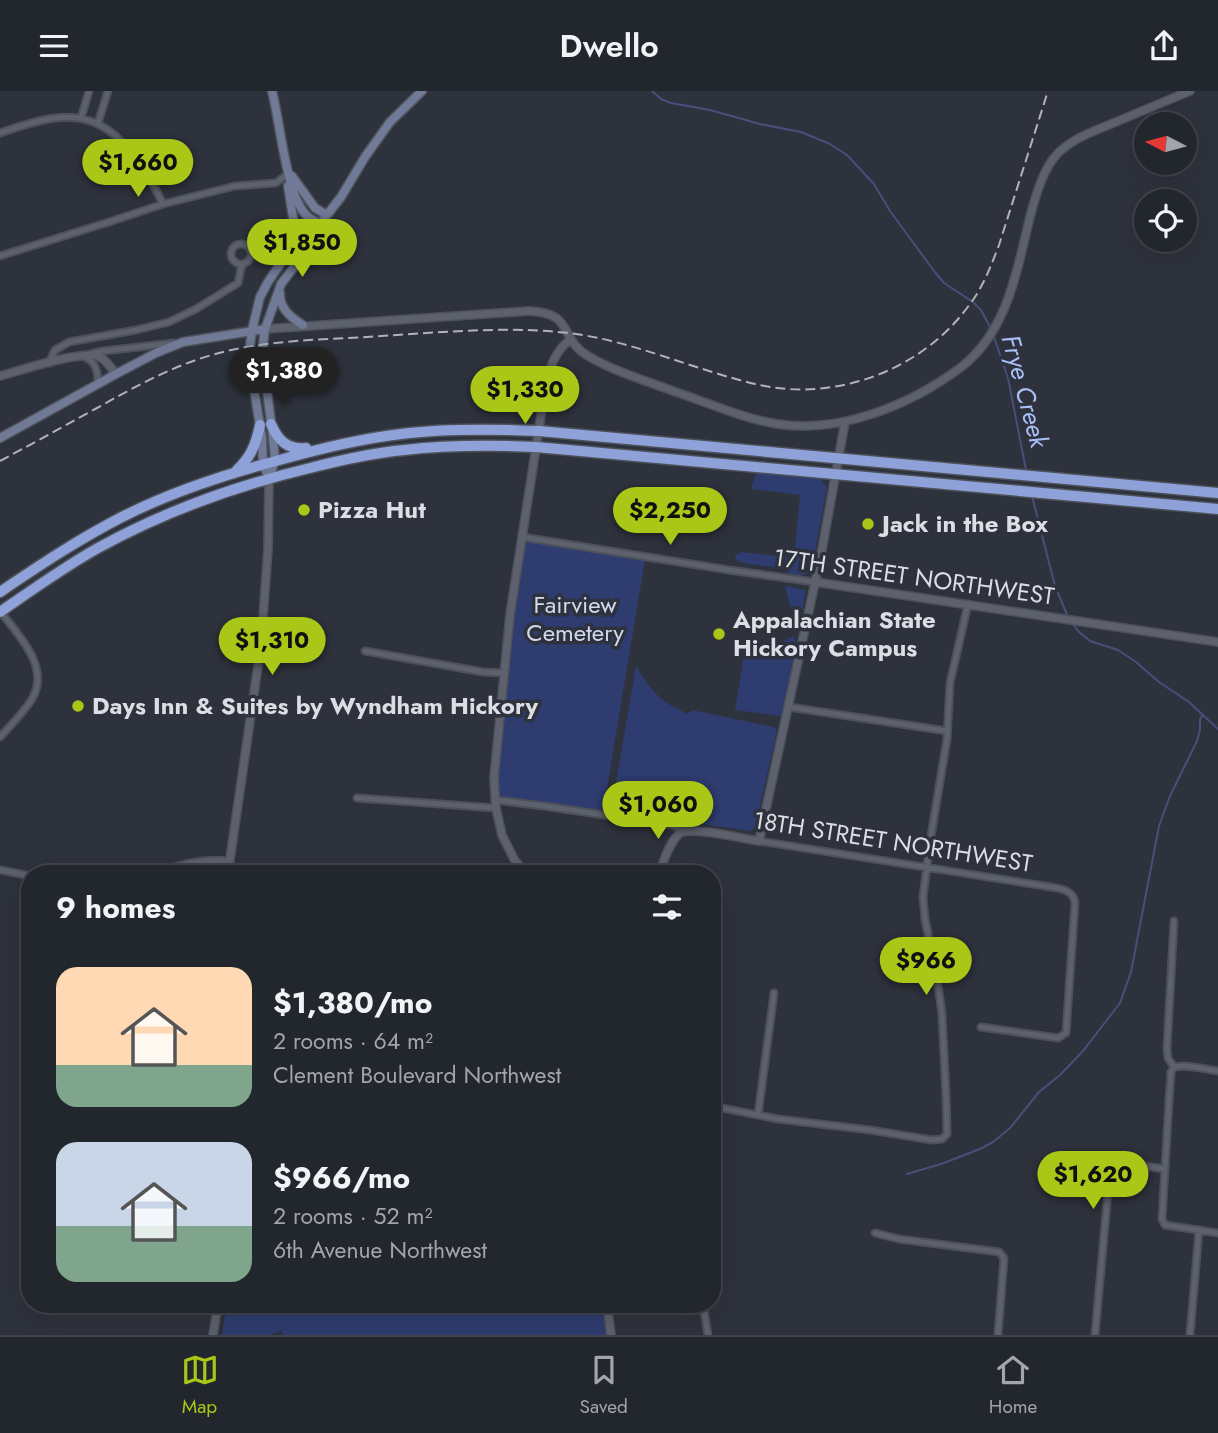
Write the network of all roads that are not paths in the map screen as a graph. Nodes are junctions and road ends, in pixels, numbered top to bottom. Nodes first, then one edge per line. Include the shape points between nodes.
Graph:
1 (89, 91) edge
2 (108, 91) edge
3 (272, 91) edge
4 (422, 91) edge
5 (1190, 91) edge
6 (81, 118) junction
7 (98, 123) junction
8 (0, 133) edge
9 (289, 173) junction
10 (163, 204) junction
11 (327, 215) junction
12 (320, 224) junction
13 (297, 243) junction
14 (0, 256) edge
15 (243, 264) dead end
16 (281, 284) junction
17 (303, 325) junction
18 (265, 329) junction
19 (252, 330) junction
20 (571, 339) junction
21 (183, 342) junction
22 (77, 357) junction
23 (49, 363) junction
24 (116, 374) junction
25 (0, 376) edge
26 (98, 383) junction
27 (268, 402) junction
28 (257, 407) junction
29 (845, 422) junction
30 (271, 424) junction
31 (260, 425) junction
32 (539, 431) junction
33 (0, 438) edge
34 (327, 447) junction
35 (536, 447) junction
36 (839, 458) junction
37 (275, 461) junction
38 (262, 464) junction
39 (235, 472) junction
40 (837, 473) junction
41 (269, 478) junction
42 (1218, 493) edge
43 (1218, 509) edge
44 (522, 537) junction
45 (815, 582) junction
46 (0, 592) edge
47 (968, 604) junction
48 (0, 611) edge
49 (1218, 642) edge
50 (365, 651) dead end
51 (504, 673) junction
52 (789, 707) junction
53 (947, 731) junction
54 (1, 736) edge
55 (357, 797) dead end
56 (496, 804) junction
57 (684, 831) junction
58 (759, 841) junction
59 (230, 861) junction
60 (179, 865) edge
61 (229, 865) edge
62 (518, 865) edge
63 (663, 865) edge
64 (926, 867) junction
65 (0, 870) edge
66 (21, 874) edge
67 (1174, 921) dead end
68 (774, 993) dead end
69 (982, 1027) dead end
70 (1174, 1067) junction
71 (1218, 1071) edge
72 (721, 1108) edge
73 (758, 1115) junction
74 (1165, 1169) junction
75 (1199, 1230) junction
76 (875, 1233) dead end
77 (1218, 1233) edge
78 (217, 1313) edge
79 (608, 1313) edge
80 (704, 1313) edge
81 (213, 1335) edge
82 (611, 1335) edge
83 (708, 1335) edge
84 (998, 1335) edge
85 (1096, 1335) edge
86 (1190, 1335) edge

1 - 6 street
2 - 7 street
3 - 9 main road
4 - 11 main road via 384,130
5 - 29 street via 1074,140 1053,159 1036,195 1010,295 988,339 964,365 928,389
6 - 7 street
6 - 8 street via 45,120
7 - 10 street via 129,148
9 - 10 street via 276,183 235,186
9 - 11 main road via 315,208
9 - 12 main road via 299,205
9 - 13 main road
10 - 14 street
11 - 12 main road
12 - 13 main road
12 - 16 main road via 314,241
13 - 19 main road via 260,297
15 - 23 street via 238,283 185,315 151,327 69,341 55,350
16 - 17 main road via 282,306
16 - 18 main road
17 - 18 street
17 - 20 street via 537,311 557,317
18 - 19 main road
18 - 27 main road via 262,344
19 - 21 main road
19 - 28 main road via 251,371
20 - 29 street via 600,362 755,419 792,426
20 - 32 street via 549,371
21 - 22 street
21 - 24 main road
22 - 23 street
22 - 24 street via 101,358
22 - 26 street via 93,363
23 - 25 street
24 - 26 main road
26 - 33 main road
27 - 28 street
27 - 30 main road
28 - 31 main road
29 - 36 street
30 - 34 highway via 282,443 290,447
30 - 37 main road
31 - 38 main road
31 - 39 highway via 253,451
32 - 34 highway via 402,433
32 - 35 street
32 - 36 highway
34 - 37 highway
35 - 40 highway
35 - 41 highway via 401,450
35 - 44 street
36 - 40 street
36 - 42 highway
37 - 38 highway
37 - 41 main road
38 - 39 highway
38 - 41 main road
39 - 46 highway via 124,516
40 - 43 highway
40 - 45 street
41 - 48 highway via 198,501 129,532
41 - 59 street via 261,645
44 - 45 street, 17TH STREET NORTHWEST
44 - 51 street
45 - 47 street, 17TH STREET NORTHWEST
45 - 52 street
47 - 49 street, 17TH STREET NORTHWEST
47 - 53 street via 950,683
48 - 54 street via 31,654 38,680 33,697
50 - 51 street
51 - 56 street via 494,778
52 - 53 street
52 - 58 street
53 - 64 street
55 - 56 street, 18TH STREET NORTHWEST
56 - 57 street, 18TH STREET NORTHWEST via 672,825
56 - 62 street via 499,827
57 - 58 street, 18TH STREET NORTHWEST
57 - 63 street
58 - 64 street, 18TH STREET NORTHWEST
59 - 60 street via 197,860
59 - 61 street
64 - 69 street, 18TH STREET NORTHWEST via 1065,890 1074,899 1066,1033 1058,1038
64 - 73 street via 924,908 943,1028 947,1134 932,1140
65 - 66 street
67 - 70 street via 1167,1048
68 - 73 street
70 - 71 street
70 - 74 street
72 - 73 street
74 - 75 street via 1165,1225
74 - 85 street via 1118,1162 1111,1168
75 - 77 street
75 - 86 street
76 - 84 street via 1002,1254
78 - 81 street
79 - 82 street
80 - 83 street

